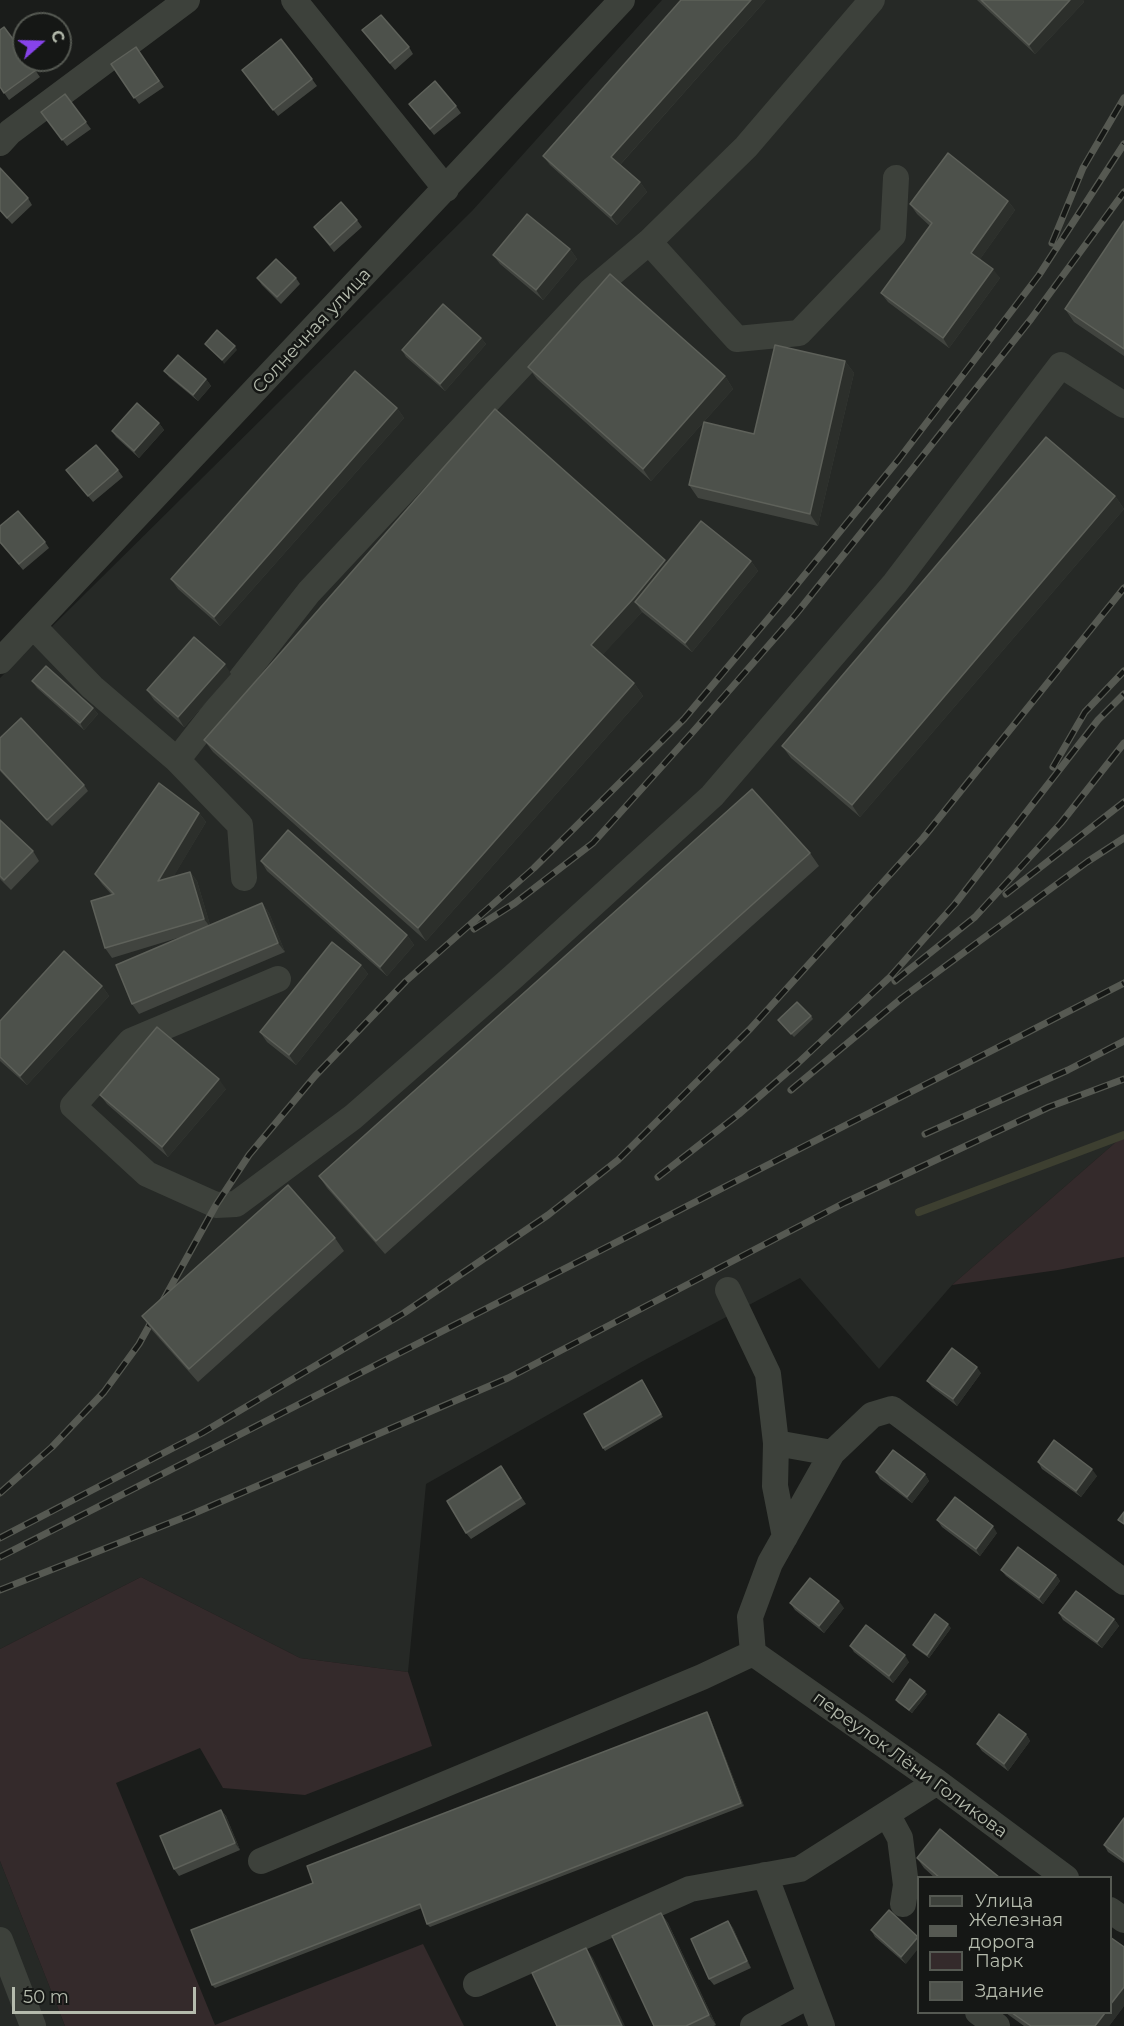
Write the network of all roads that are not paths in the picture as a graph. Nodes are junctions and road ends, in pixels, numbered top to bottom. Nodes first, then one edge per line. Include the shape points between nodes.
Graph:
1 (187, 0) edge
2 (294, 0) edge
3 (622, 0) edge
4 (872, 0) edge
5 (3, 132) edge
6 (896, 178) dead end
7 (446, 189) junction
8 (649, 242) junction
9 (1124, 405) edge
10 (34, 627) junction
11 (5, 646) edge
12 (177, 760) junction
13 (244, 878) dead end
14 (278, 979) dead end
15 (728, 1290) dead end
16 (776, 1443) junction
17 (832, 1453) junction
18 (785, 1537) junction
19 (1124, 1582) edge
20 (753, 1653) junction
21 (937, 1782) junction
22 (887, 1814) junction
23 (261, 1861) dead end
24 (765, 1875) junction
25 (1063, 1876) edge
26 (903, 1904) dead end
27 (0, 1940) edge
28 (476, 1984) dead end
29 (810, 1995) junction
30 (979, 2014) edge
31 (33, 2026) edge
32 (753, 2026) edge
33 (822, 2026) edge
34 (997, 2026) edge

1 - 5 street
2 - 7 street
3 - 7 street, Солнечная улица
4 - 8 street via 746,147
6 - 8 street via 893,235 799,333 736,339
7 - 10 street, Солнечная улица
8 - 12 street via 591,291 309,592
9 - 14 street via 1061,365 895,583 712,796 353,1117 236,1204 216,1205 147,1174 73,1106 131,1041
10 - 11 street, Солнечная улица
10 - 12 street via 92,687
12 - 13 street via 240,825
15 - 16 street via 768,1374
16 - 17 street
16 - 18 street via 775,1486
17 - 18 street
17 - 19 street via 872,1415 892,1409
18 - 20 street via 770,1563 750,1617
20 - 21 street, переулок Лёни Голикова
20 - 23 street
21 - 22 street
21 - 25 street, переулок Лёни Голикова
22 - 24 street via 800,1869
22 - 26 street via 900,1838 906,1885
24 - 28 street via 690,1889
24 - 29 street
27 - 31 street
29 - 32 street
29 - 33 street
30 - 34 street

